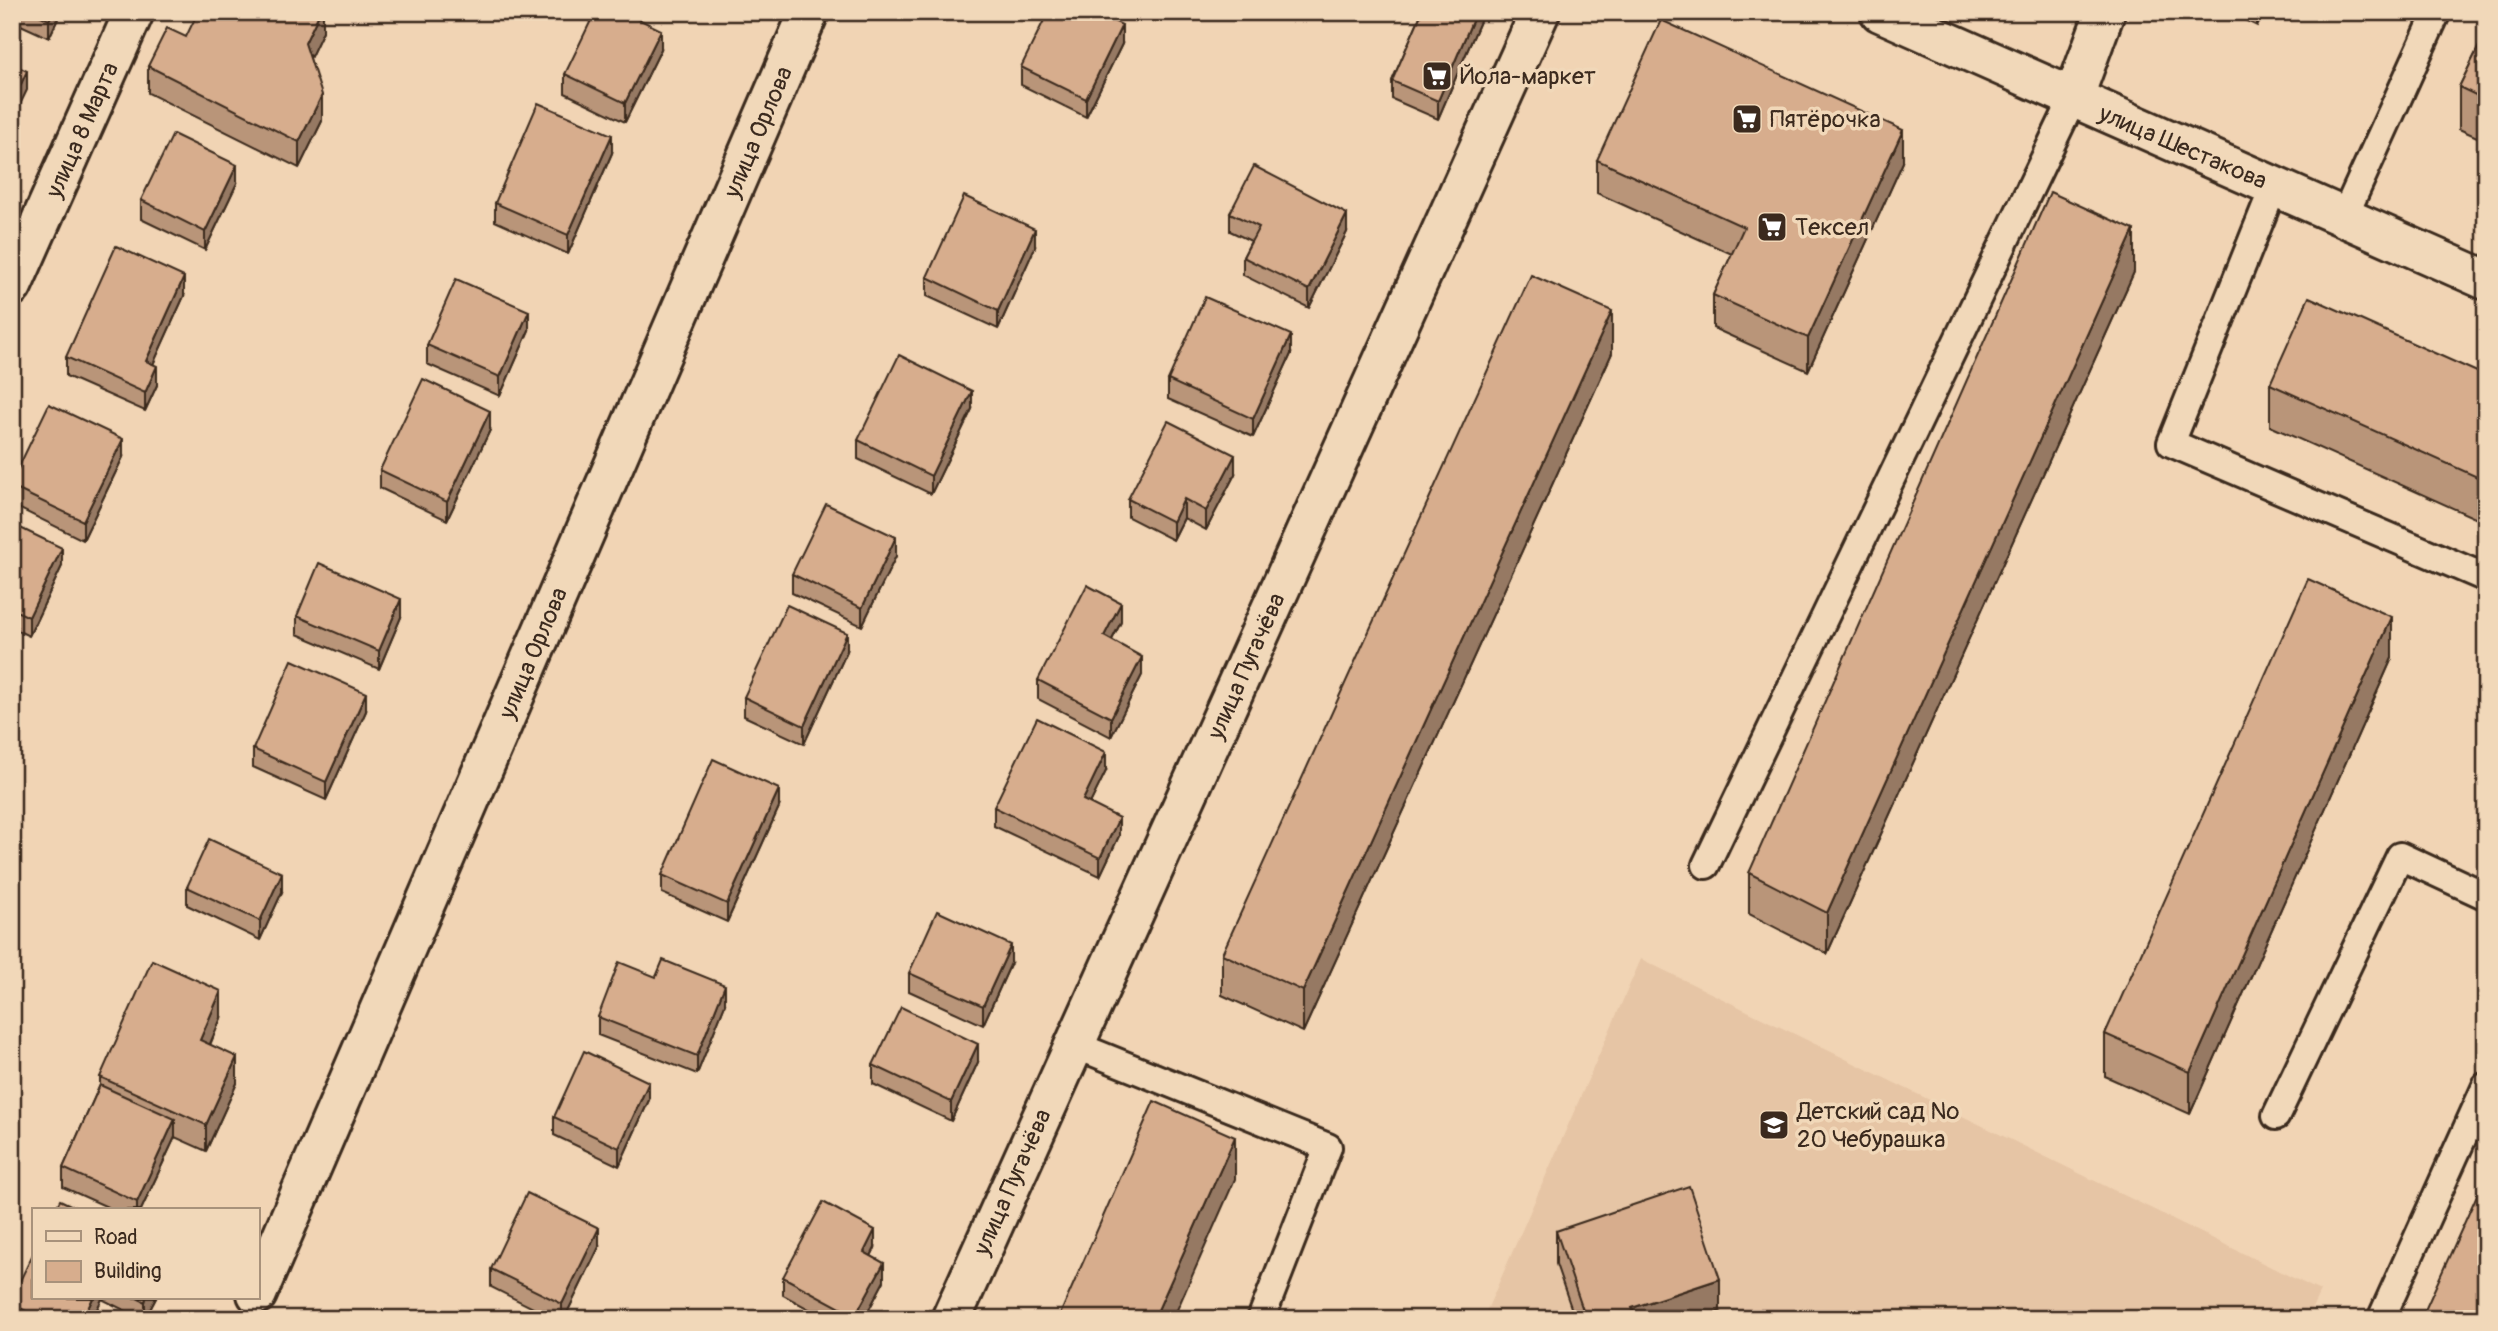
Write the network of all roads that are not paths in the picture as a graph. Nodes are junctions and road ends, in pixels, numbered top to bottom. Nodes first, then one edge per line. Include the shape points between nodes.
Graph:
1 (134, 12) edge
2 (809, 12) edge
3 (1540, 12) edge
4 (1881, 12) edge
5 (2105, 12) edge
6 (2437, 12) edge
7 (2073, 99) junction
8 (2274, 186) junction
9 (2344, 217) junction
10 (2486, 280) edge
11 (12, 286) edge
12 (2486, 578) edge
13 (1706, 865) dead end
14 (2486, 896) edge
15 (1075, 1045) junction
16 (2486, 1086) edge
17 (2276, 1116) dead end
18 (259, 1289) edge
19 (254, 1300) edge
20 (246, 1319) edge
21 (951, 1319) edge
22 (1261, 1319) edge
23 (2381, 1319) edge

1 - 11 street, улица 8 Марта
2 - 18 street, улица Орлова
3 - 15 street, улица Пугачёва
4 - 7 street, улица Шестакова
5 - 7 street
6 - 9 lane
7 - 8 street, улица Шестакова
7 - 13 lane
8 - 9 street, улица Шестакова
8 - 12 lane via 2171,443
9 - 10 street, улица Шестакова
14 - 17 lane via 2400,856
15 - 21 street, улица Пугачёва
15 - 22 lane via 1328,1147
16 - 23 lane
19 - 20 street, улица Орлова

